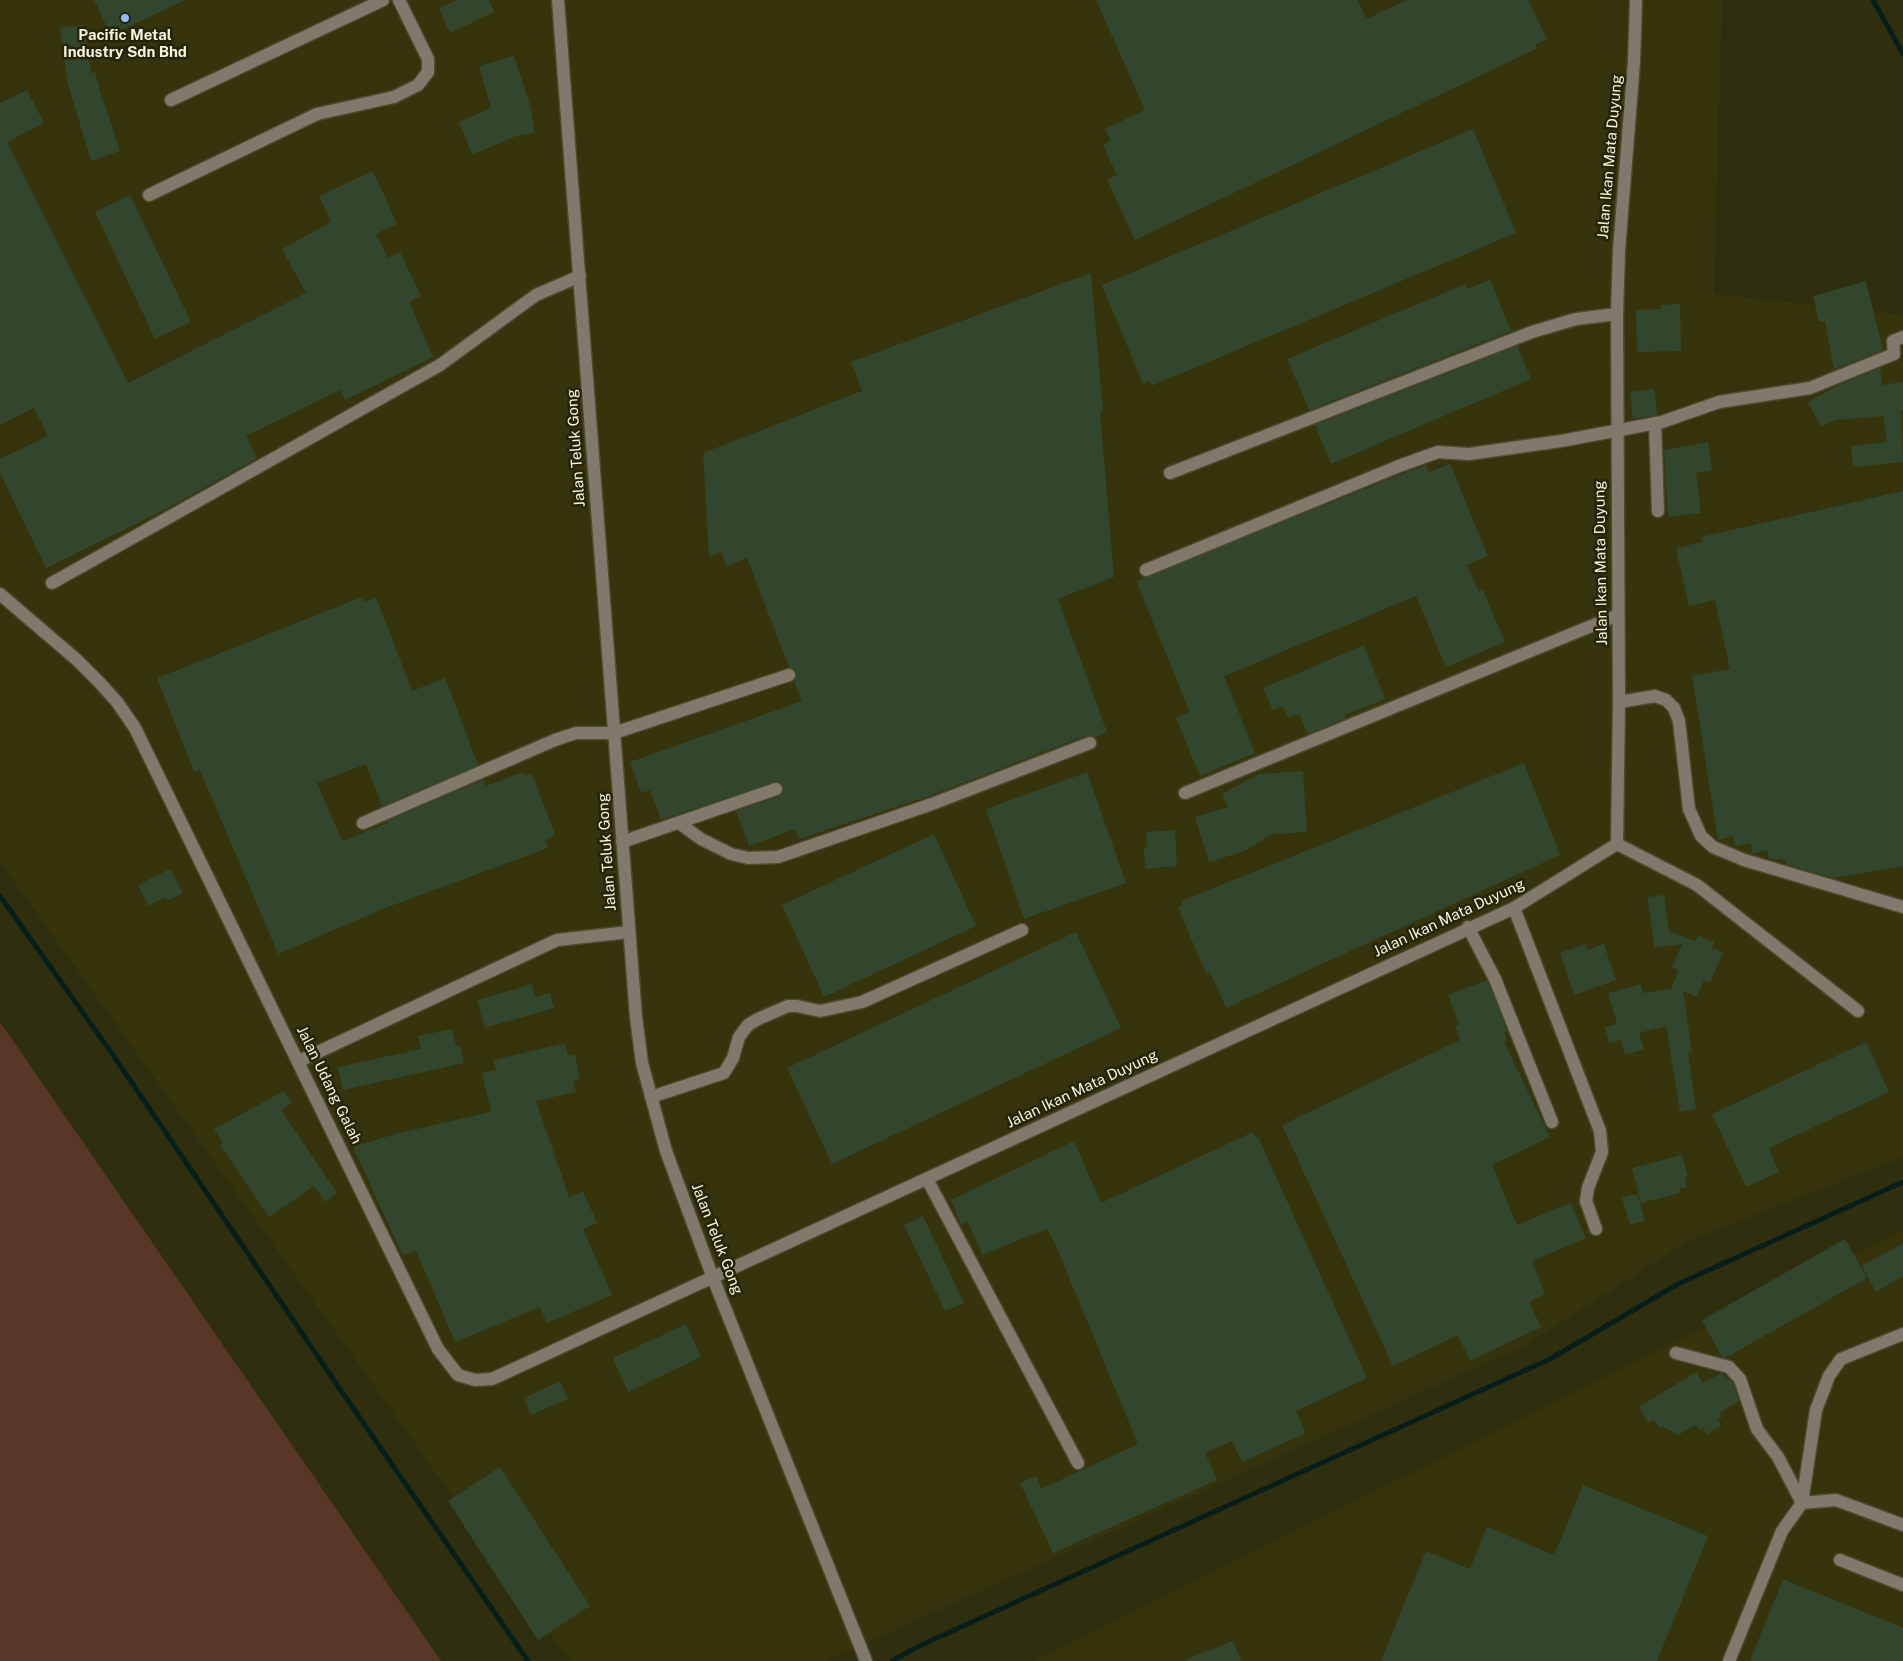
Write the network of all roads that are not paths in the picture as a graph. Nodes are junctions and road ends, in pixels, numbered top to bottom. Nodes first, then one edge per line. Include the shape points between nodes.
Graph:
1 (383, 0) edge
2 (399, 0) edge
3 (558, 0) edge
4 (1636, 0) edge
5 (171, 100) dead end
6 (149, 195) dead end
7 (580, 276) junction
8 (1617, 314) junction
9 (1903, 337) edge
10 (1655, 423) junction
11 (1617, 430) junction
12 (1170, 473) dead end
13 (1658, 511) dead end
14 (1146, 570) dead end
15 (52, 583) dead end
16 (0, 594) edge
17 (1618, 615) junction
18 (789, 675) dead end
19 (1619, 702) junction
20 (614, 732) junction
21 (1090, 743) dead end
22 (776, 789) dead end
23 (1185, 793) dead end
24 (363, 823) dead end
25 (679, 823) junction
26 (622, 842) junction
27 (1616, 844) junction
28 (1903, 907) edge
29 (1514, 908) junction
30 (1468, 927) junction
31 (1022, 930) dead end
32 (629, 932) junction
33 (1858, 1011) dead end
34 (299, 1061) junction
35 (651, 1097) junction
36 (1552, 1122) dead end
37 (927, 1179) junction
38 (1596, 1229) dead end
39 (713, 1278) junction
40 (1903, 1334) edge
41 (1676, 1353) dead end
42 (1078, 1463) dead end
43 (1802, 1502) junction
44 (1903, 1525) edge
45 (1840, 1560) dead end
46 (1903, 1584) edge
47 (866, 1661) edge
48 (1729, 1661) edge

1 - 5 street
2 - 6 street via 428,59 428,72 418,85 394,97 317,114
3 - 7 street, Jalan Teluk Gong
4 - 8 street, Jalan Ikan Mata Duyung
7 - 15 street via 536,295 440,365
7 - 20 street, Jalan Teluk Gong
8 - 11 street, Jalan Ikan Mata Duyung
8 - 12 street via 1576,319 1532,332
9 - 10 street via 1893,341 1894,354 1810,388 1719,402 1689,415
10 - 11 street
10 - 13 street
11 - 14 street via 1469,454 1438,452
11 - 17 street, Jalan Ikan Mata Duyung
16 - 34 street, Jalan Udang Galah via 100,683 135,728
17 - 19 street, Jalan Ikan Mata Duyung
17 - 23 street
18 - 20 street
19 - 27 street, Jalan Ikan Mata Duyung
19 - 28 street via 1655,696 1674,708 1679,721 1689,809 1701,836 1713,847 1744,860
20 - 24 street via 576,733 555,740
20 - 26 street, Jalan Teluk Gong
21 - 25 street via 932,804 778,857 748,858 731,854
22 - 25 street
25 - 26 street
26 - 32 street, Jalan Teluk Gong
27 - 29 street, Jalan Ikan Mata Duyung
27 - 33 street via 1697,885
29 - 30 street, Jalan Ikan Mata Duyung
29 - 38 street via 1600,1131 1602,1152 1586,1201
30 - 36 street via 1495,979
30 - 37 street, Jalan Ikan Mata Duyung
31 - 35 street via 862,1002 820,1011 788,1006 758,1019 739,1036 733,1058 724,1073
32 - 34 street via 557,940
32 - 35 street, Jalan Teluk Gong via 642,1063
34 - 39 street, Jalan Udang Galah via 438,1350 458,1375 484,1381 506,1374
35 - 39 street, Jalan Teluk Gong via 666,1151
37 - 39 street, Jalan Ikan Mata Duyung
37 - 42 street
39 - 47 street, Jalan Teluk Gong
40 - 43 street via 1841,1360 1829,1376 1816,1410
41 - 43 street via 1729,1366 1740,1379 1757,1429 1778,1457
43 - 44 street via 1836,1500
43 - 48 street via 1782,1531
45 - 46 street

